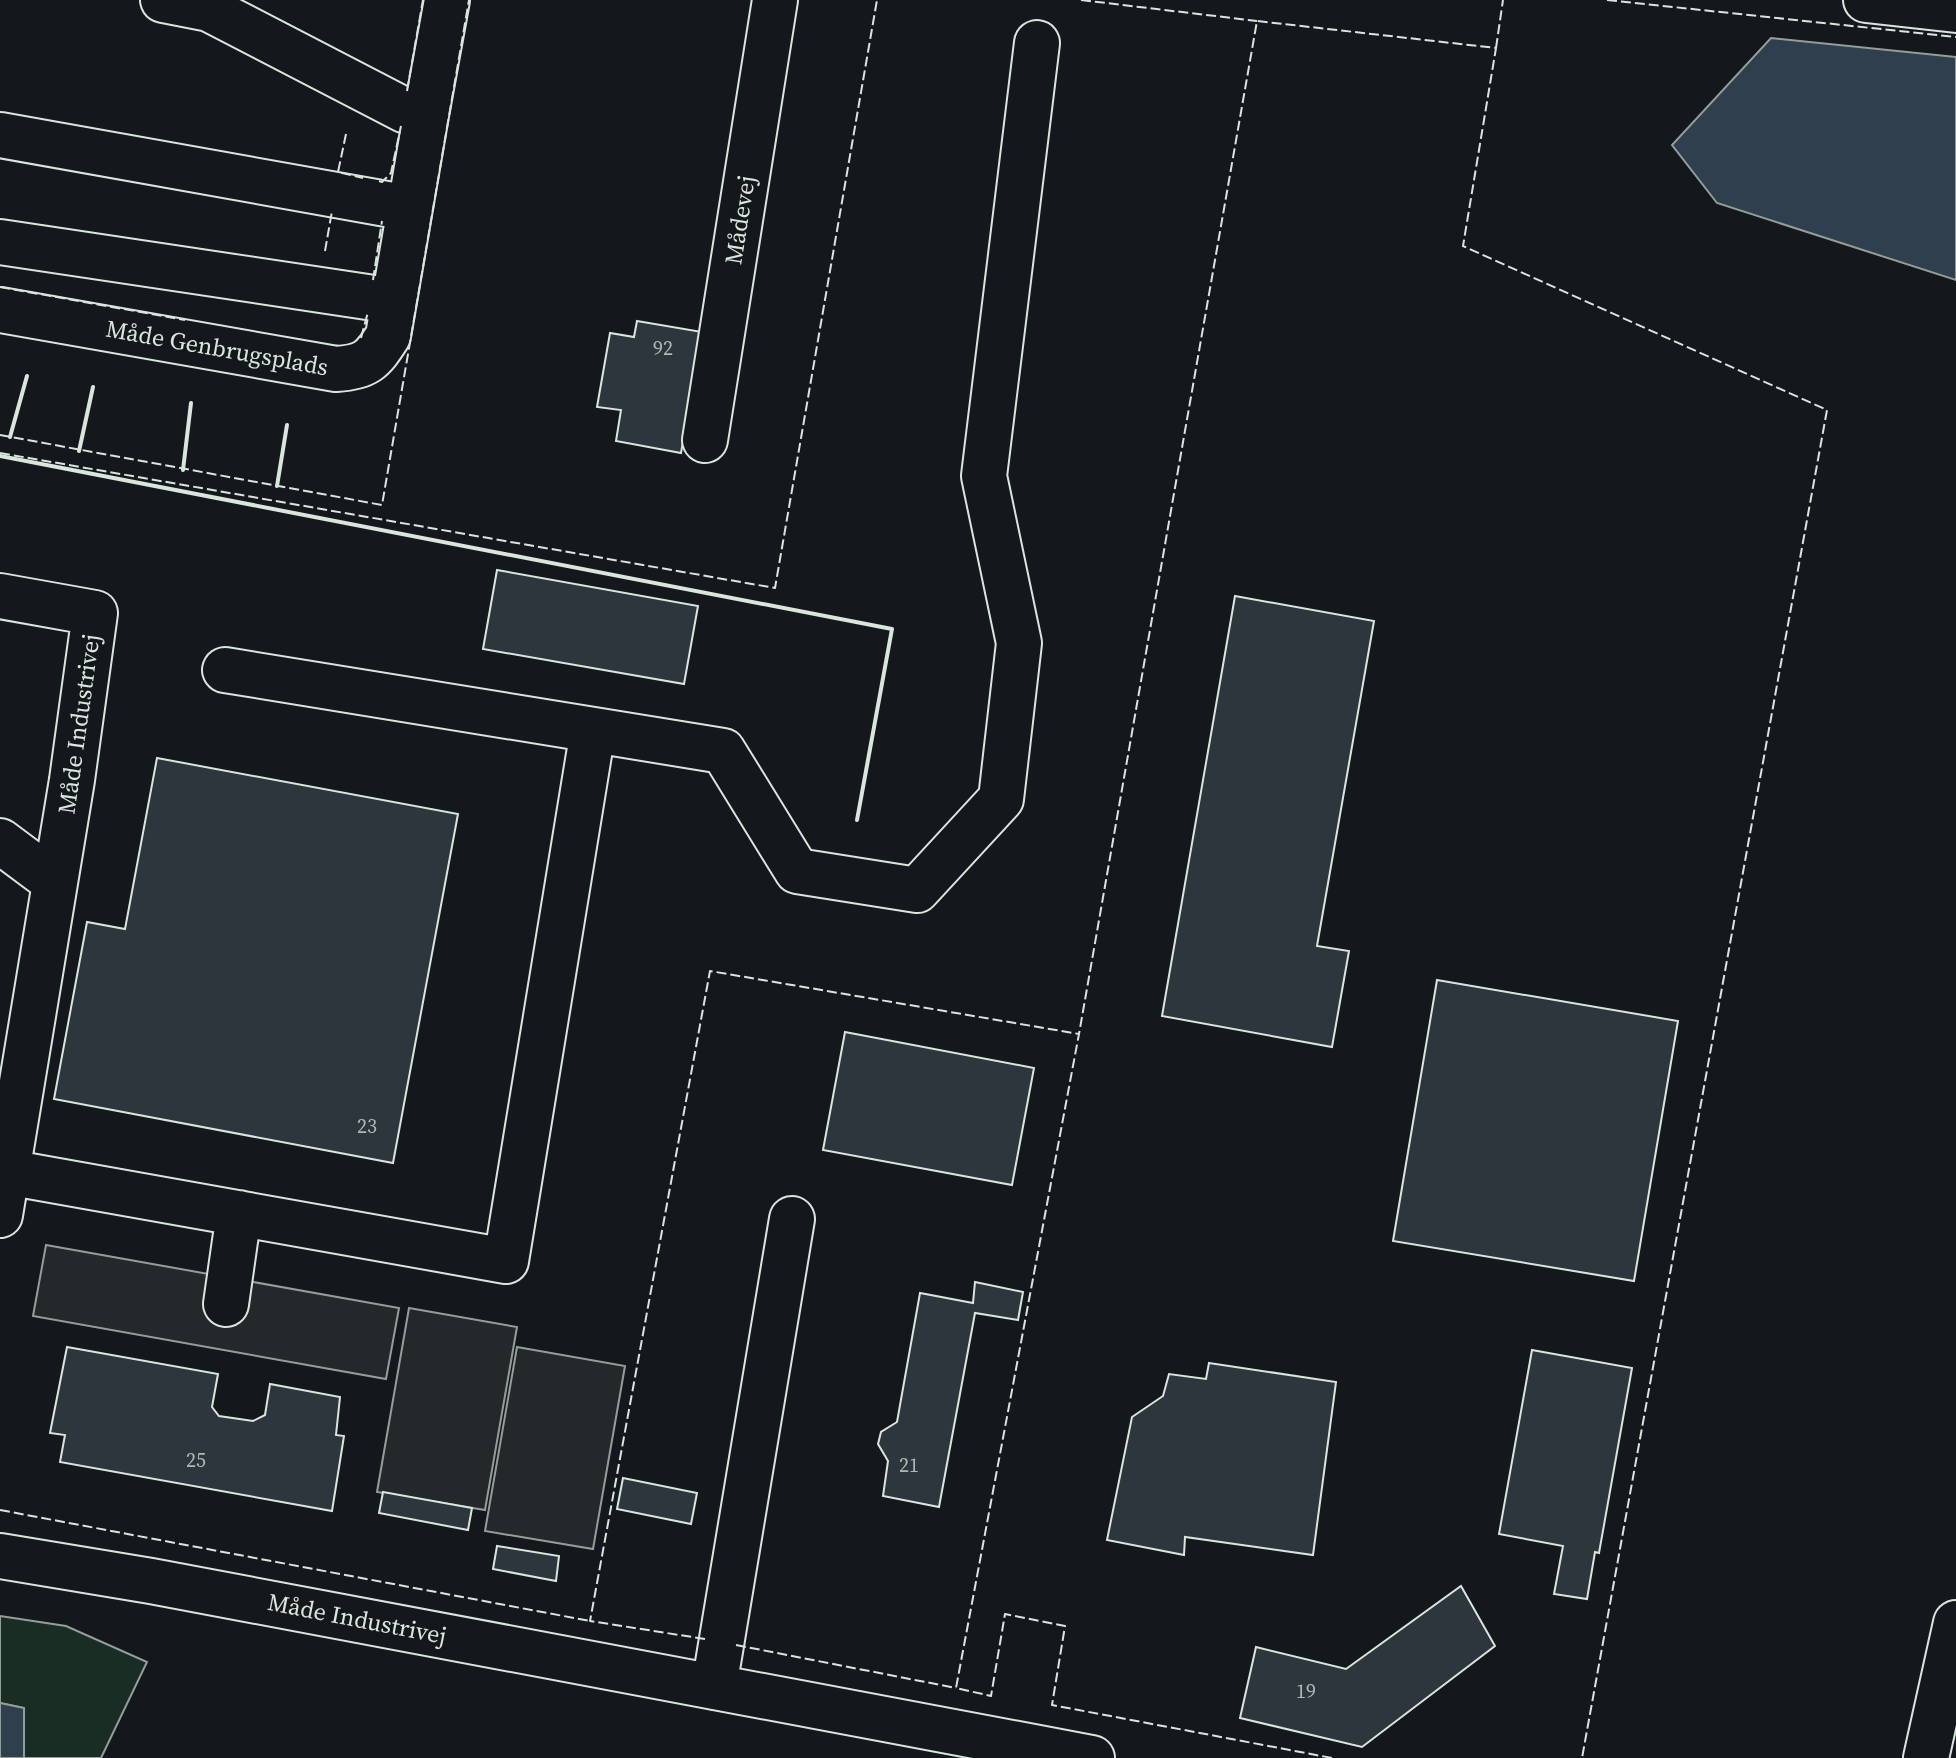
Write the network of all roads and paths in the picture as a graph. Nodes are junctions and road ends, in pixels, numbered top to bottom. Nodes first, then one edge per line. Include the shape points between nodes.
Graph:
1 (163, 0) edge
2 (447, 0) edge
3 (775, 0) edge
4 (1866, 0) edge
5 (1956, 10) edge
6 (1037, 43) dead end
7 (426, 115) junction
8 (0, 135) edge
9 (409, 208) junction
10 (0, 242) edge
11 (394, 301) junction
12 (0, 310) edge
13 (705, 440) dead end
14 (0, 596) edge
15 (225, 670) dead end
16 (593, 730) junction
17 (0, 841) edge
18 (55, 882) junction
19 (7, 1172) junction
20 (239, 1213) junction
21 (0, 1215) edge
22 (792, 1219) dead end
23 (226, 1304) dead end
24 (0, 1556) edge
25 (1956, 1623) edge
26 (714, 1687) junction
27 (1092, 1758) edge
28 (1926, 1758) edge

1 - 7 street via 209,9 404,110
2 - 7 street, Måde Genbrugsplads
3 - 13 street, Mådevej
4 - 5 street
6 - 16 street via 984,476 1019,643 1001,799 917,890 797,871 723,751
7 - 9 street, Måde Genbrugsplads
8 - 9 street
9 - 11 street, Måde Genbrugsplads
10 - 11 street
11 - 12 street, Måde Genbrugsplads via 388,336 375,356 358,368 336,369
14 - 18 street, Måde Industrivej via 95,613
15 - 16 street
16 - 20 street via 506,1261
17 - 18 street
18 - 19 street, Måde Industrivej
19 - 20 street
19 - 21 street, Måde Industrivej
20 - 23 street
22 - 26 street
24 - 26 street, Måde Industrivej
25 - 28 street
26 - 27 street, Måde Industrivej

